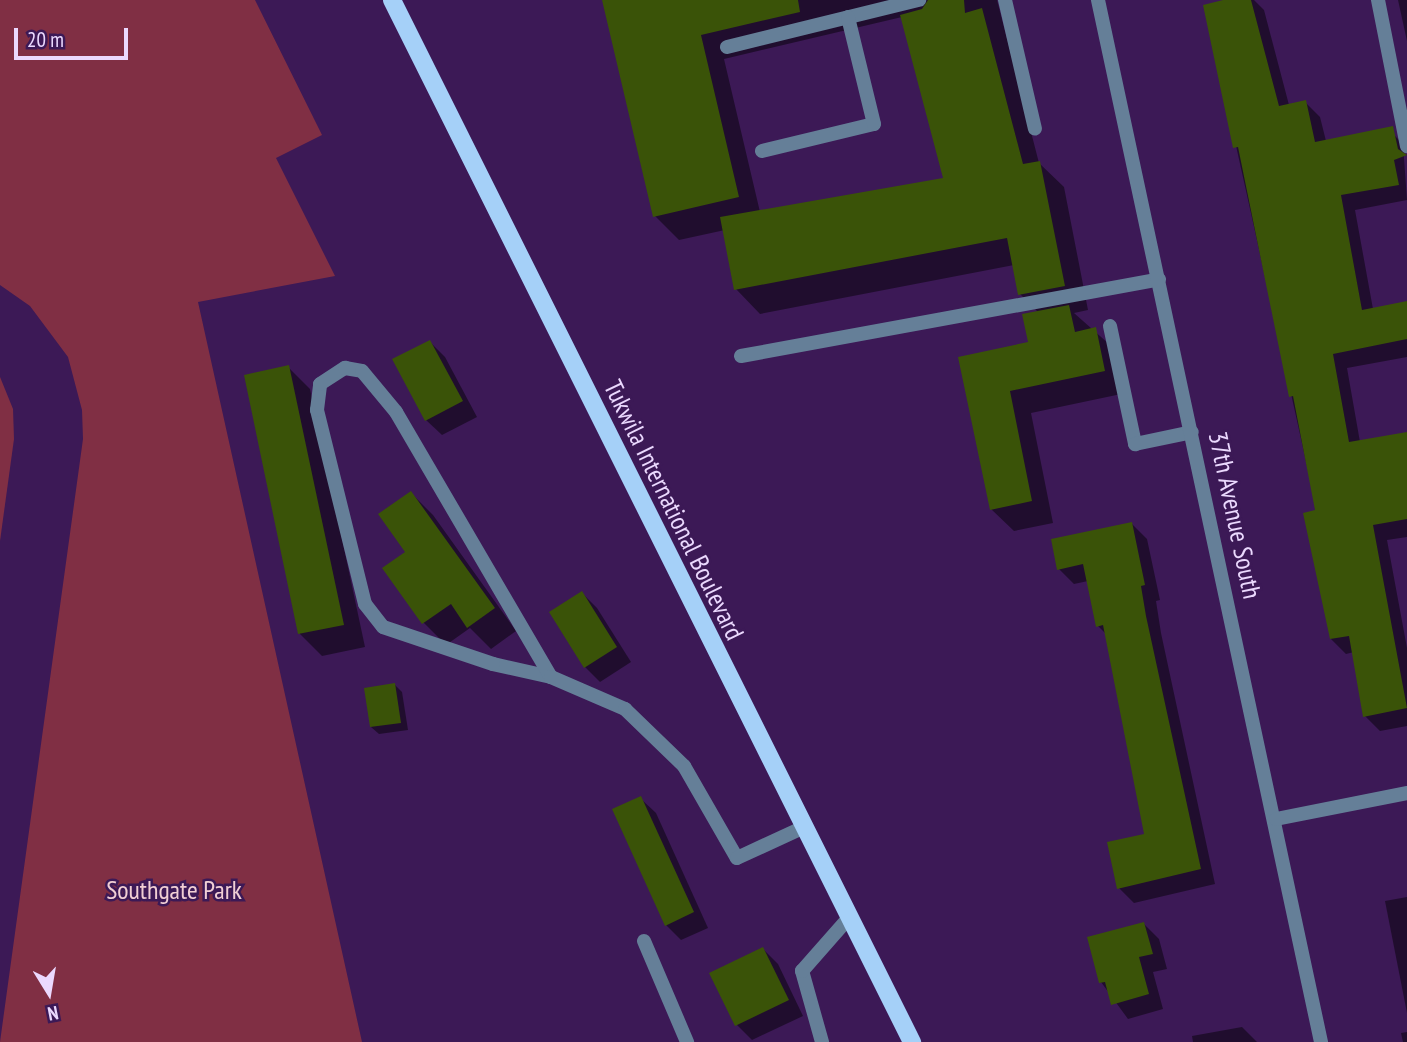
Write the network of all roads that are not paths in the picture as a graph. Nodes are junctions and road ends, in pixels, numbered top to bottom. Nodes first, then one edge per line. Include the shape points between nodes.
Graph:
1 (392, 0) edge
2 (919, 0) edge
3 (1005, 0) edge
4 (1098, 0) edge
5 (1378, 0) edge
6 (848, 17) junction
7 (727, 47) dead end
8 (1035, 129) dead end
9 (1407, 146) edge
10 (762, 151) dead end
11 (1159, 279) junction
12 (1110, 326) dead end
13 (741, 356) dead end
14 (1192, 432) junction
15 (551, 677) junction
16 (1407, 793) edge
17 (1276, 819) junction
18 (802, 828) junction
19 (847, 920) junction
20 (644, 941) dead end
21 (687, 1042) edge
22 (822, 1042) edge
23 (912, 1042) edge
24 (1321, 1042) edge

1 - 18 main road, Tukwila International Boulevard
2 - 6 street
3 - 8 street
4 - 11 street, 37th Avenue South
5 - 9 street
6 - 7 street
6 - 10 street via 874,124
11 - 13 street
11 - 14 street, 37th Avenue South
12 - 14 street via 1135,444
14 - 17 street, 37th Avenue South
15 - 15 street via 396,412 362,371 345,368 320,384 317,410 365,604 383,627 493,664
15 - 18 street via 625,709 684,766 737,858
16 - 17 street
17 - 24 street, 37th Avenue South
18 - 19 main road, Tukwila International Boulevard
19 - 22 street via 803,971
19 - 23 main road, Tukwila International Boulevard
20 - 21 street

